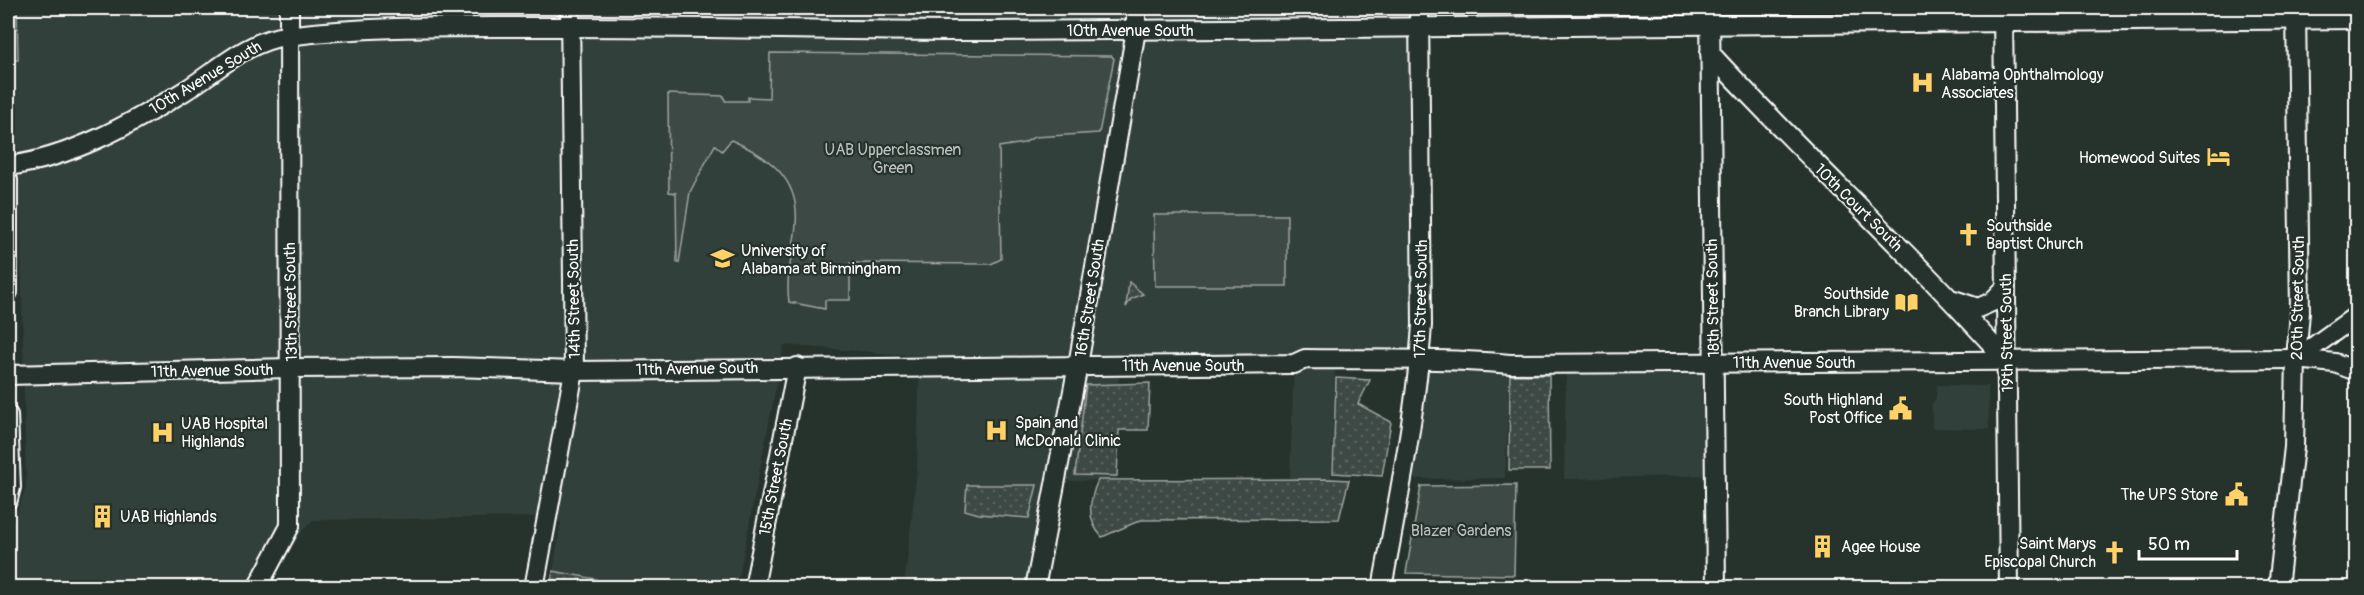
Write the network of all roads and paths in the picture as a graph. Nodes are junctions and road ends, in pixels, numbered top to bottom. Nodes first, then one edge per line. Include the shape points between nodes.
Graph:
1 (288, 8) edge
2 (570, 8) edge
3 (1136, 8) edge
4 (1419, 8) edge
5 (2003, 14) edge
6 (2296, 14) edge
7 (1710, 16) edge
8 (2356, 19) edge
9 (570, 27) junction
10 (1419, 28) junction
11 (1136, 30) junction
12 (289, 35) junction
13 (1710, 54) junction
14 (8, 166) edge
15 (8, 180) edge
16 (2006, 287) junction
17 (8, 292) edge
18 (1953, 300) junction
19 (2356, 316) edge
20 (1419, 359) junction
21 (2296, 359) junction
22 (2007, 361) junction
23 (1713, 362) junction
24 (1078, 365) junction
25 (797, 367) junction
26 (291, 368) junction
27 (573, 371) junction
28 (2356, 371) edge
29 (8, 375) edge
30 (8, 416) edge
31 (8, 499) edge
32 (257, 588) edge
33 (534, 588) edge
34 (754, 588) edge
35 (1035, 588) edge
36 (1382, 588) edge
37 (1716, 588) edge
38 (2009, 588) edge
39 (2278, 588) edge

1 - 12 street, 13th Street South
2 - 9 street, 14th Street South
3 - 11 street, 16th Street South
4 - 10 street, 17th Street South
5 - 6 street, 10th Avenue South
5 - 7 street, 10th Avenue South
5 - 16 street, 19th Street South
6 - 8 street, 10th Avenue South
6 - 21 street, 20th Street South via 2300,312
7 - 10 street, 10th Avenue South
7 - 13 street, 18th Street South
9 - 11 street, 10th Avenue South
9 - 12 street, 10th Avenue South via 432,27
9 - 27 street, 14th Street South
10 - 11 street, 10th Avenue South
10 - 20 street, 17th Street South via 1422,304
11 - 24 street, 16th Street South
12 - 14 street, 10th Avenue South via 255,44 125,126 33,162
12 - 26 street, 13th Street South
13 - 18 street, 10th Court South
13 - 23 street, 18th Street South
15 - 17 street
16 - 18 street via 1992,302 1978,308
16 - 22 street, 19th Street South
18 - 22 street, 10th Court South
19 - 21 street
20 - 23 street, 11th Avenue South via 1510,364
20 - 24 street, 11th Avenue South
20 - 36 street, 17th Street South
21 - 22 street, 11th Avenue South
21 - 28 street, 11th Avenue South via 2335,363
21 - 39 street, 20th Street South via 2294,447
22 - 23 street, 11th Avenue South
22 - 38 street, 19th Street South
23 - 37 street, 18th Street South
24 - 25 street, 11th Avenue South
24 - 35 street, 16th Street South
25 - 27 street, 11th Avenue South
25 - 34 street, 15th Street South
26 - 27 street, 11th Avenue South
26 - 29 street, 11th Avenue South
26 - 32 street, 13th Street South via 290,526
27 - 33 street, 14th Street South
30 - 31 street

